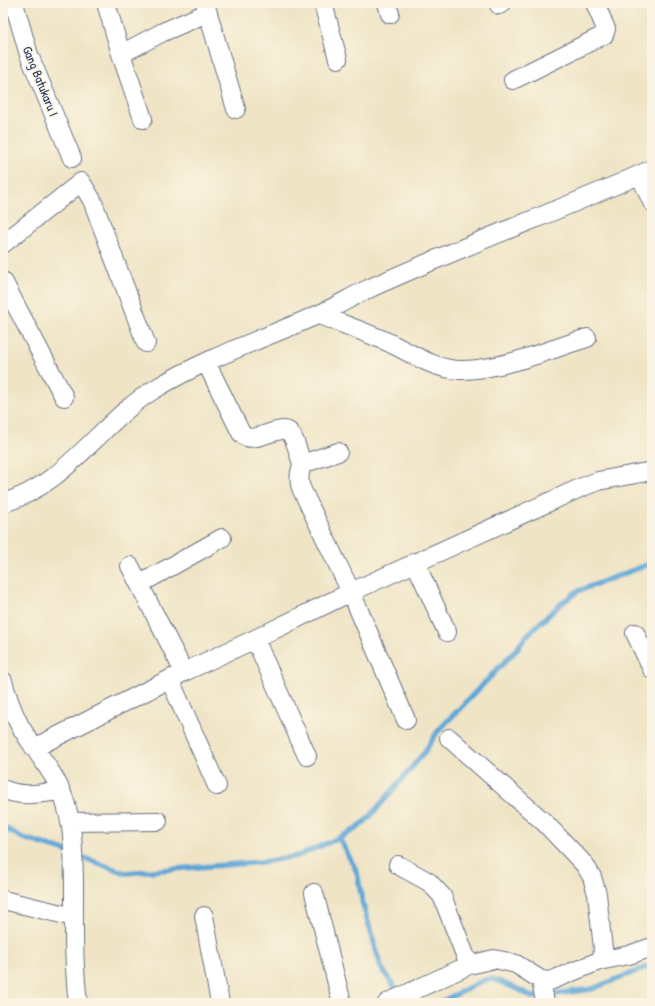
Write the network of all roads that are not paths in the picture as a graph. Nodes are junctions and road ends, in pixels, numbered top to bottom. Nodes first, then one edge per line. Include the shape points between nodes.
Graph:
1 (14, 3) edge
2 (106, 3) edge
3 (323, 3) edge
4 (595, 3) edge
5 (206, 8) edge
6 (121, 54) junction
7 (338, 59) dead end
8 (514, 80) dead end
9 (236, 109) dead end
10 (144, 119) dead end
11 (72, 158) dead end
12 (646, 172) edge
13 (652, 202) edge
14 (3, 244) edge
15 (3, 281) edge
16 (319, 314) junction
17 (587, 338) dead end
18 (146, 343) dead end
19 (206, 362) junction
20 (64, 397) dead end
21 (338, 452) dead end
22 (302, 464) junction
23 (652, 471) edge
24 (3, 503) edge
25 (222, 538) dead end
26 (416, 562) junction
27 (130, 566) dead end
28 (140, 584) junction
29 (351, 592) junction
30 (448, 632) dead end
31 (635, 633) dead end
32 (256, 639) junction
33 (652, 669) edge
34 (177, 676) junction
35 (3, 681) edge
36 (406, 720) dead end
37 (449, 738) dead end
38 (34, 748) junction
39 (307, 756) dead end
40 (217, 786) dead end
41 (3, 789) edge
42 (61, 791) junction
43 (158, 821) dead end
44 (71, 822) junction
45 (398, 865) dead end
46 (314, 893) dead end
47 (3, 900) edge
48 (204, 916) dead end
49 (74, 917) junction
50 (652, 947) edge
51 (599, 961) junction
52 (469, 965) junction
53 (541, 980) junction
54 (78, 1003) edge
55 (220, 1003) edge
56 (342, 1003) edge
57 (387, 1003) edge
58 (545, 1003) edge

1 - 11 street, Gang Batukaru I via 29,55
2 - 6 street
3 - 7 street
4 - 8 street via 606,29 604,35
5 - 6 street
5 - 9 street
6 - 10 street
12 - 13 street
12 - 16 street via 366,290
14 - 18 street via 81,182 92,200
15 - 20 street
16 - 17 street via 444,368 462,371 495,367
16 - 19 street
19 - 22 street via 241,433 246,437 253,437 286,430 291,433
19 - 24 street via 154,389 124,412 41,487
21 - 22 street
22 - 29 street via 299,482 301,488
23 - 26 street via 592,483
25 - 28 street
26 - 29 street
26 - 30 street
27 - 28 street
28 - 34 street
29 - 32 street
29 - 36 street
31 - 33 street
32 - 34 street
32 - 39 street
34 - 38 street
34 - 40 street
35 - 38 street via 8,700
37 - 51 street via 545,823 585,865 597,894 603,949
38 - 42 street
41 - 42 street via 24,795
42 - 44 street
43 - 44 street
44 - 49 street
45 - 52 street via 429,882 442,896
46 - 56 street
47 - 49 street
48 - 55 street
49 - 54 street
50 - 51 street via 629,956
51 - 53 street via 563,977 550,981
52 - 53 street via 494,959 504,961 516,964
52 - 57 street
53 - 58 street

